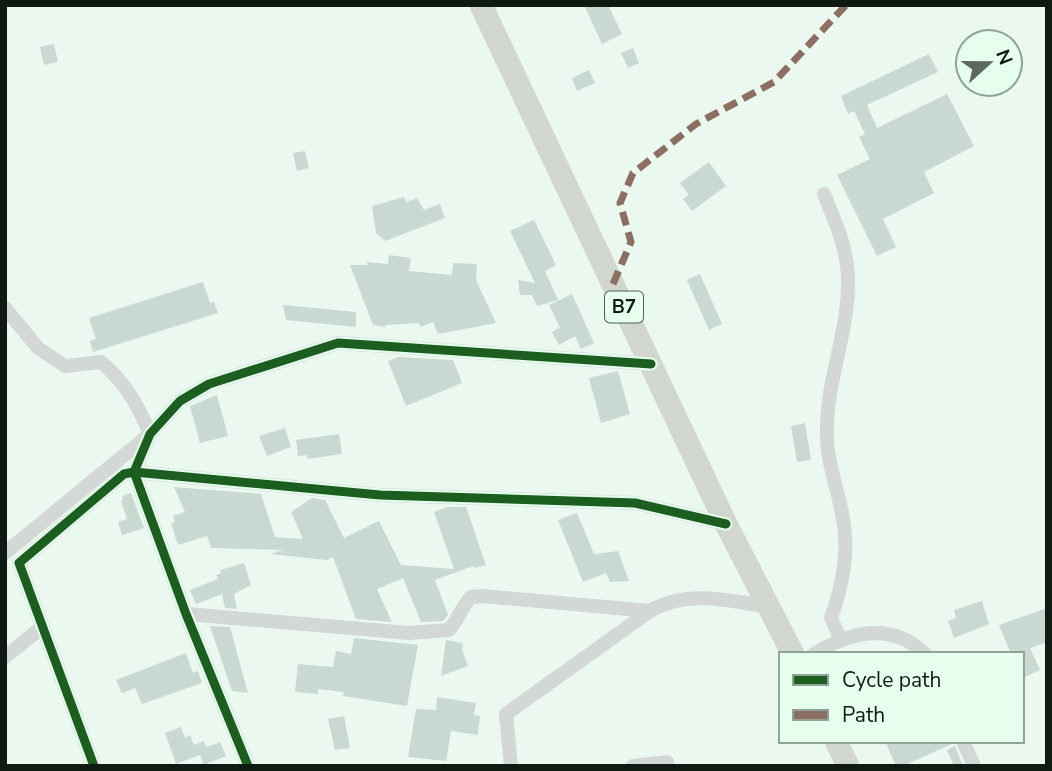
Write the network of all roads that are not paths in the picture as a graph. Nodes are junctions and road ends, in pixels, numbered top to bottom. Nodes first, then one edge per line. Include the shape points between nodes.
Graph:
1 (481, 5) edge
2 (824, 194) dead end
3 (5, 308) edge
4 (651, 364) junction
5 (150, 434) junction
6 (134, 472) junction
7 (726, 524) junction
8 (5, 552) edge
9 (770, 607) junction
10 (650, 611) junction
11 (186, 614) junction
12 (42, 627) junction
13 (839, 638) junction
14 (792, 652) edge
15 (817, 652) edge
16 (922, 652) edge
17 (5, 657) edge
18 (837, 743) edge
19 (964, 743) edge
20 (667, 762) dead end
21 (94, 766) edge
22 (248, 766) edge
23 (511, 766) edge
24 (633, 766) edge
25 (848, 766) edge
26 (974, 766) edge

1 - 4 highway, B7
2 - 13 street via 848,266 827,434 845,545 844,581 831,618
3 - 5 street via 38,348 65,366 101,362 117,375 139,407
4 - 5 street via 338,343 209,384 180,401
4 - 7 highway, B7
5 - 6 street
5 - 8 street
6 - 7 street via 380,495 635,503
6 - 11 street
6 - 12 street via 124,474 19,563
7 - 9 highway, B7
9 - 10 street via 693,597
9 - 14 highway, B7
10 - 11 street via 471,597 449,630 409,633
10 - 23 street via 506,714
11 - 22 street
12 - 17 street
12 - 21 street
13 - 15 street
13 - 16 street via 898,634
18 - 25 highway
19 - 26 street
20 - 24 street

